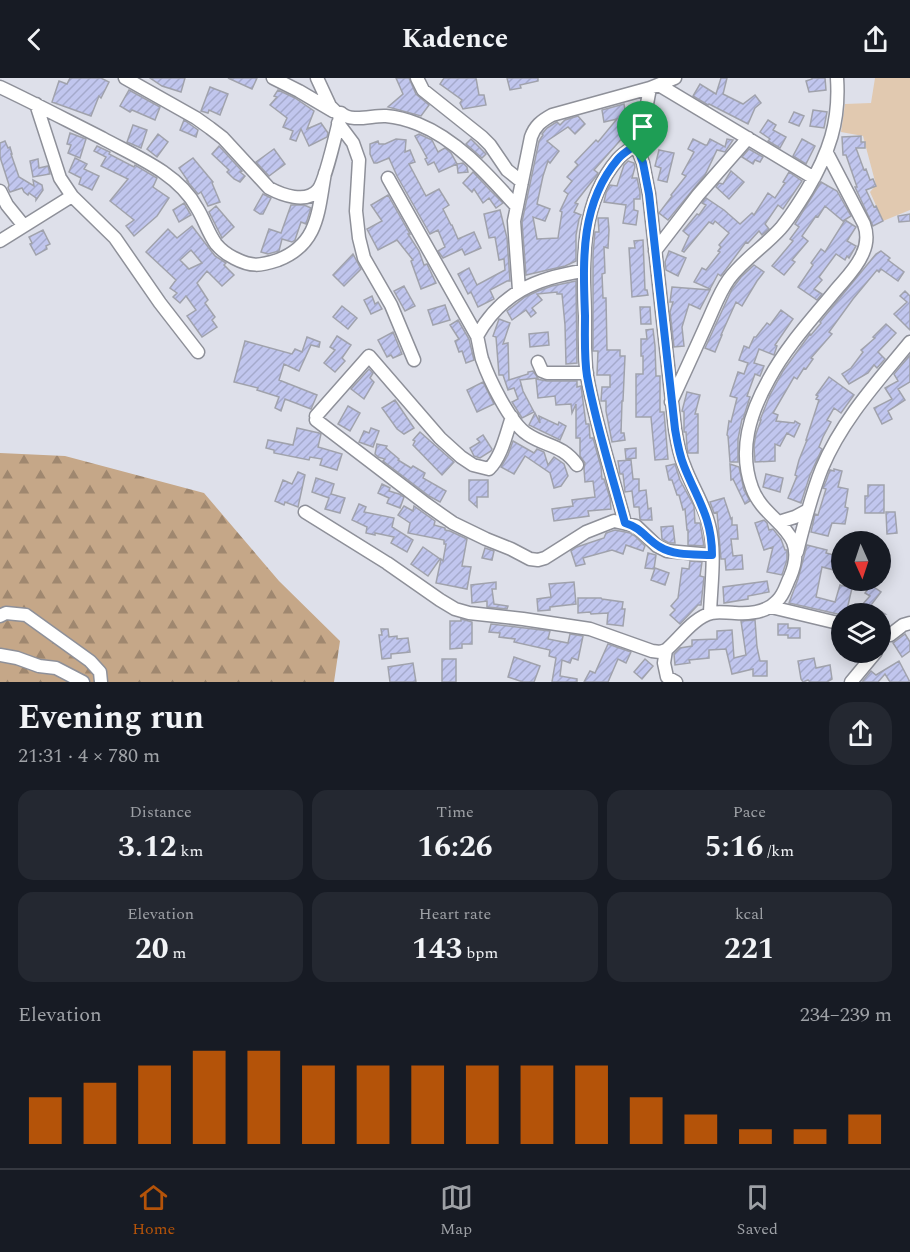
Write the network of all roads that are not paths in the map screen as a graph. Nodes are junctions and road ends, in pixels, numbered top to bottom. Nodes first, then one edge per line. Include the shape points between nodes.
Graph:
1 (126, 78) edge
2 (273, 78) edge
3 (317, 78) edge
4 (417, 78) edge
5 (675, 78) edge
6 (837, 78) edge
7 (0, 87) edge
8 (655, 87) junction
9 (36, 104) junction
10 (339, 116) junction
11 (746, 140) junction
12 (636, 145) junction
13 (827, 153) junction
14 (325, 173) junction
15 (388, 178) dead end
16 (814, 178) junction
17 (522, 182) junction
18 (0, 191) edge
19 (72, 196) junction
20 (517, 207) junction
21 (24, 226) junction
22 (0, 241) edge
23 (655, 252) junction
24 (583, 271) junction
25 (519, 290) junction
26 (477, 336) junction
27 (910, 342) edge
28 (198, 352) dead end
29 (414, 360) dead end
30 (537, 362) dead end
31 (586, 373) junction
32 (672, 402) junction
33 (512, 417) junction
34 (577, 465) dead end
35 (808, 510) junction
36 (305, 512) dead end
37 (779, 522) junction
38 (625, 523) junction
39 (712, 555) junction
40 (795, 556) junction
41 (771, 607) junction
42 (710, 613) junction
43 (0, 615) edge
44 (831, 621) edge
45 (910, 623) edge
46 (891, 631) edge
47 (666, 650) junction
48 (0, 655) edge
49 (867, 663) edge
50 (83, 682) edge
51 (101, 682) edge
52 (676, 682) edge
53 (851, 682) edge

1 - 14 street via 210,128 269,188 279,193 314,194
2 - 10 street
3 - 10 street
4 - 17 street via 423,90 482,137 507,170
5 - 8 street
6 - 13 street via 836,117
7 - 9 street
8 - 11 street
8 - 12 street
8 - 17 street via 541,121 531,137
9 - 14 street via 161,170 197,207 217,245 245,264 267,264 286,256 309,237
9 - 19 street via 60,178
10 - 14 street
10 - 20 street via 385,116 419,124 483,169
10 - 29 street via 359,160 356,211 364,258 392,305
11 - 16 street
11 - 23 street
12 - 23 street via 649,194
12 - 24 street via 619,157 592,203
13 - 16 street
13 - 37 street via 864,224 867,238 855,267 773,370 753,412 746,447 748,476 762,505
15 - 26 street
16 - 32 street via 782,227 739,268 718,295
17 - 20 street
18 - 21 street
19 - 21 street
19 - 28 street via 115,238
20 - 25 street via 514,221
21 - 22 street
23 - 32 street
24 - 25 street via 537,281
24 - 31 street
25 - 26 street
26 - 33 street via 494,386
27 - 35 street via 838,435
30 - 31 street via 547,373
31 - 38 street
32 - 39 street via 683,464 704,508
33 - 34 street via 528,435 571,456
33 - 38 street via 492,466 473,465 440,438 369,356 316,418 453,522 530,559 545,558 586,532 615,521
35 - 37 street
35 - 40 street
36 - 47 street via 455,609 590,629 652,651
37 - 40 street via 792,538
38 - 39 street via 636,526 667,551
39 - 42 street
40 - 41 street via 783,595
41 - 42 street via 748,613
41 - 44 street
42 - 47 street
43 - 51 street via 26,615 90,661 100,672
45 - 46 street
47 - 52 street via 667,677
48 - 50 street via 56,668
49 - 53 street

